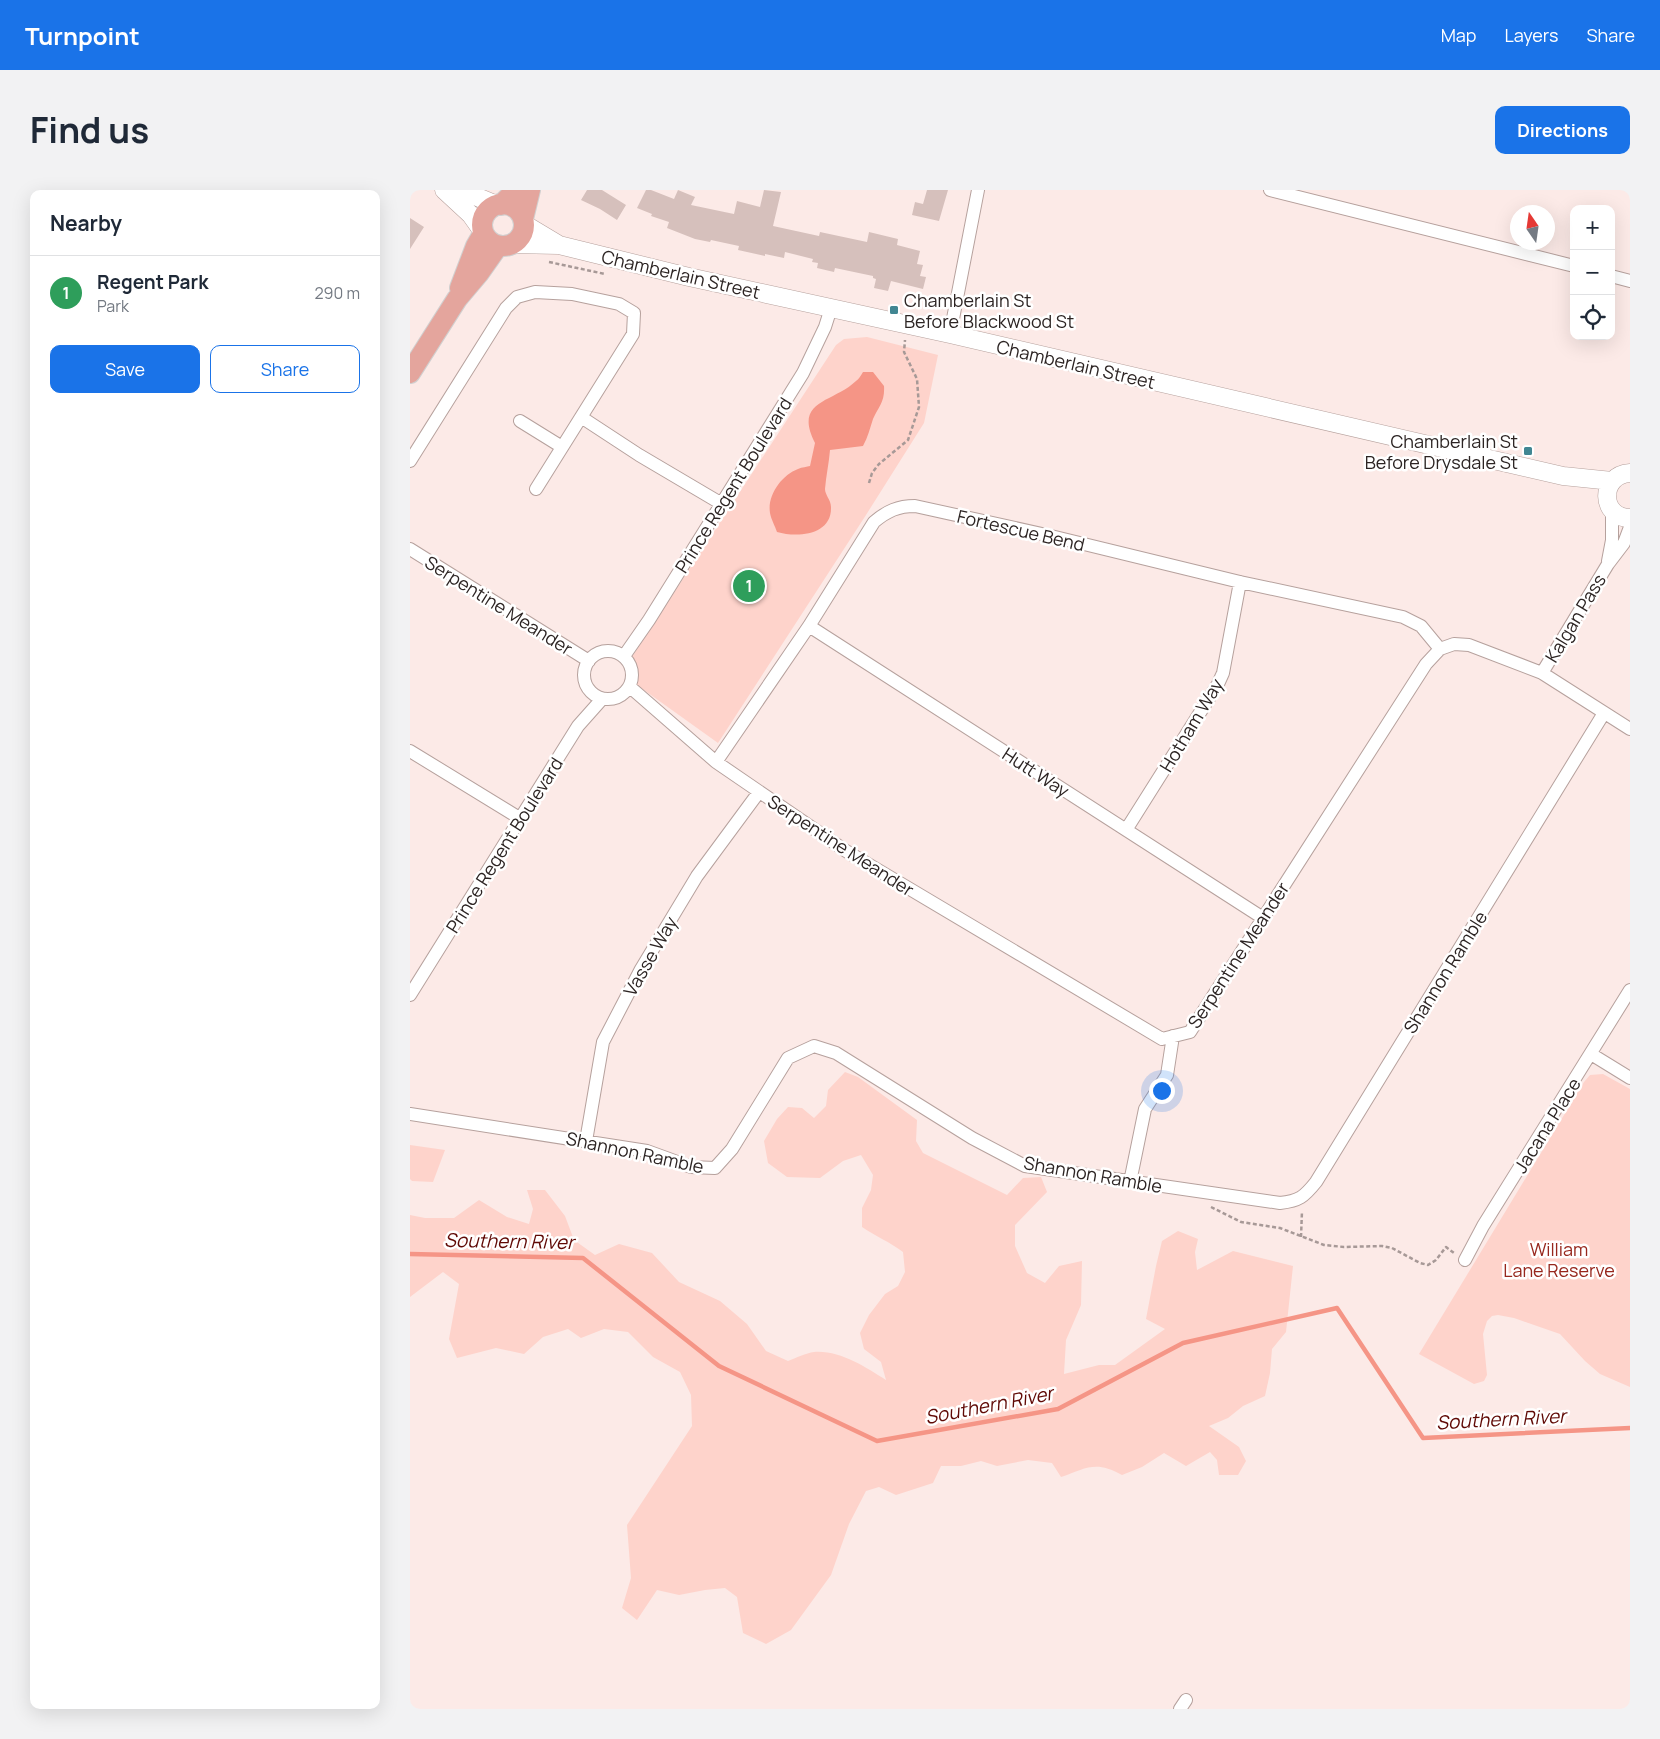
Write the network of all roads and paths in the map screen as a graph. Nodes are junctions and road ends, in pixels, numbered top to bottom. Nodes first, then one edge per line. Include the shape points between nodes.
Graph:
1 (444, 190) edge
2 (460, 190) edge
3 (516, 190) edge
4 (530, 190) edge
5 (978, 190) edge
6 (1270, 190) edge
7 (499, 205) junction
8 (523, 222) junction
9 (494, 239) junction
10 (559, 245) junction
11 (1570, 265) edge
12 (1615, 277) edge
13 (1630, 281) edge
14 (831, 308) junction
15 (950, 334) junction
16 (905, 338) dead end
17 (410, 373) edge
18 (581, 417) junction
19 (520, 422) dead end
20 (562, 448) junction
21 (410, 461) edge
22 (1624, 472) edge
23 (1563, 476) junction
24 (870, 483) dead end
25 (536, 489) dead end
26 (722, 504) junction
27 (1609, 504) junction
28 (1630, 518) edge
29 (1630, 527) edge
30 (410, 549) edge
31 (1608, 564) junction
32 (1240, 582) junction
33 (809, 626) junction
34 (1440, 649) junction
35 (624, 656) junction
36 (589, 661) junction
37 (1542, 672) junction
38 (630, 687) junction
39 (602, 699) junction
40 (1604, 713) junction
41 (1630, 729) edge
42 (410, 751) edge
43 (716, 762) junction
44 (759, 792) junction
45 (520, 819) junction
46 (1126, 830) junction
47 (1263, 918) junction
48 (1630, 990) edge
49 (410, 995) edge
50 (1173, 1036) junction
51 (1591, 1054) junction
52 (1630, 1078) edge
53 (410, 1114) edge
54 (586, 1141) junction
55 (1130, 1182) junction
56 (1210, 1194) junction
57 (1298, 1199) junction
58 (1301, 1237) junction
59 (1465, 1260) joint

1 - 9 main road
2 - 7 main road
3 - 7 main road
4 - 8 main road
5 - 15 street
6 - 11 street
7 - 8 main road via 515,208
7 - 9 main road via 487,211 483,218
8 - 9 main road via 521,236
8 - 10 main road, Chamberlain Street
9 - 10 main road, Chamberlain Street
9 - 17 main road via 479,273 457,299
10 - 14 main road, Chamberlain Street
12 - 13 street
14 - 15 main road, Chamberlain Street
14 - 26 street, Prince Regent Boulevard via 803,373
15 - 23 main road, Chamberlain Street
16 - 24 path via 904,352 917,379 919,407 908,440 879,464
18 - 20 street
18 - 21 street via 632,334 634,314 619,304 572,294 535,292 517,297 506,308
18 - 26 street
19 - 20 street
20 - 25 street
22 - 23 main road, Chamberlain Street
22 - 27 main road, Chamberlain Street via 1609,486
23 - 27 main road, Chamberlain Street
26 - 35 street, Prince Regent Boulevard
27 - 28 main road, Chamberlain Street via 1618,515
27 - 31 street, Kalgan Pass via 1612,540
29 - 31 street, Kalgan Pass via 1624,544
30 - 36 street, Serpentine Meander
31 - 37 street, Kalgan Pass
32 - 33 street, Fortescue Bend via 1041,534 905,506 884,514 874,522
32 - 34 street, Fortescue Bend via 1403,617 1421,626
32 - 46 street, Hotham Way via 1218,684
33 - 43 street, Fortescue Bend
33 - 46 street, Hutt Way
34 - 37 street via 1454,644 1469,645
34 - 47 street, Serpentine Meander via 1426,664
35 - 36 street via 604,651
35 - 38 street via 632,671
36 - 39 street via 584,673 587,687
37 - 40 street
38 - 39 street via 617,698
38 - 43 street, Serpentine Meander
39 - 45 street, Prince Regent Boulevard via 578,726
40 - 41 street
40 - 57 street, Shannon Ramble via 1316,1182
42 - 45 street
43 - 44 street, Serpentine Meander
44 - 50 street, Serpentine Meander via 846,852 1136,1024 1162,1039
44 - 54 street, Vasse Way via 697,876 641,968 603,1042
45 - 49 street, Prince Regent Boulevard
46 - 47 street, Hutt Way
47 - 50 street, Serpentine Meander via 1190,1032
48 - 51 street, Jacana Place
50 - 55 street via 1167,1075 1145,1109
51 - 52 street
51 - 59 street, Jacana Place
53 - 54 street, Shannon Ramble
54 - 55 street, Shannon Ramble via 647,1151 691,1167 715,1168 732,1149 788,1058 814,1046 836,1052 972,1138 1025,1166
55 - 56 street, Shannon Ramble
56 - 57 street, Shannon Ramble via 1280,1203
56 - 58 path via 1212,1209 1241,1222 1280,1228
57 - 58 path via 1302,1207
58 - 59 path via 1324,1245 1392,1248 1428,1265 1446,1248

